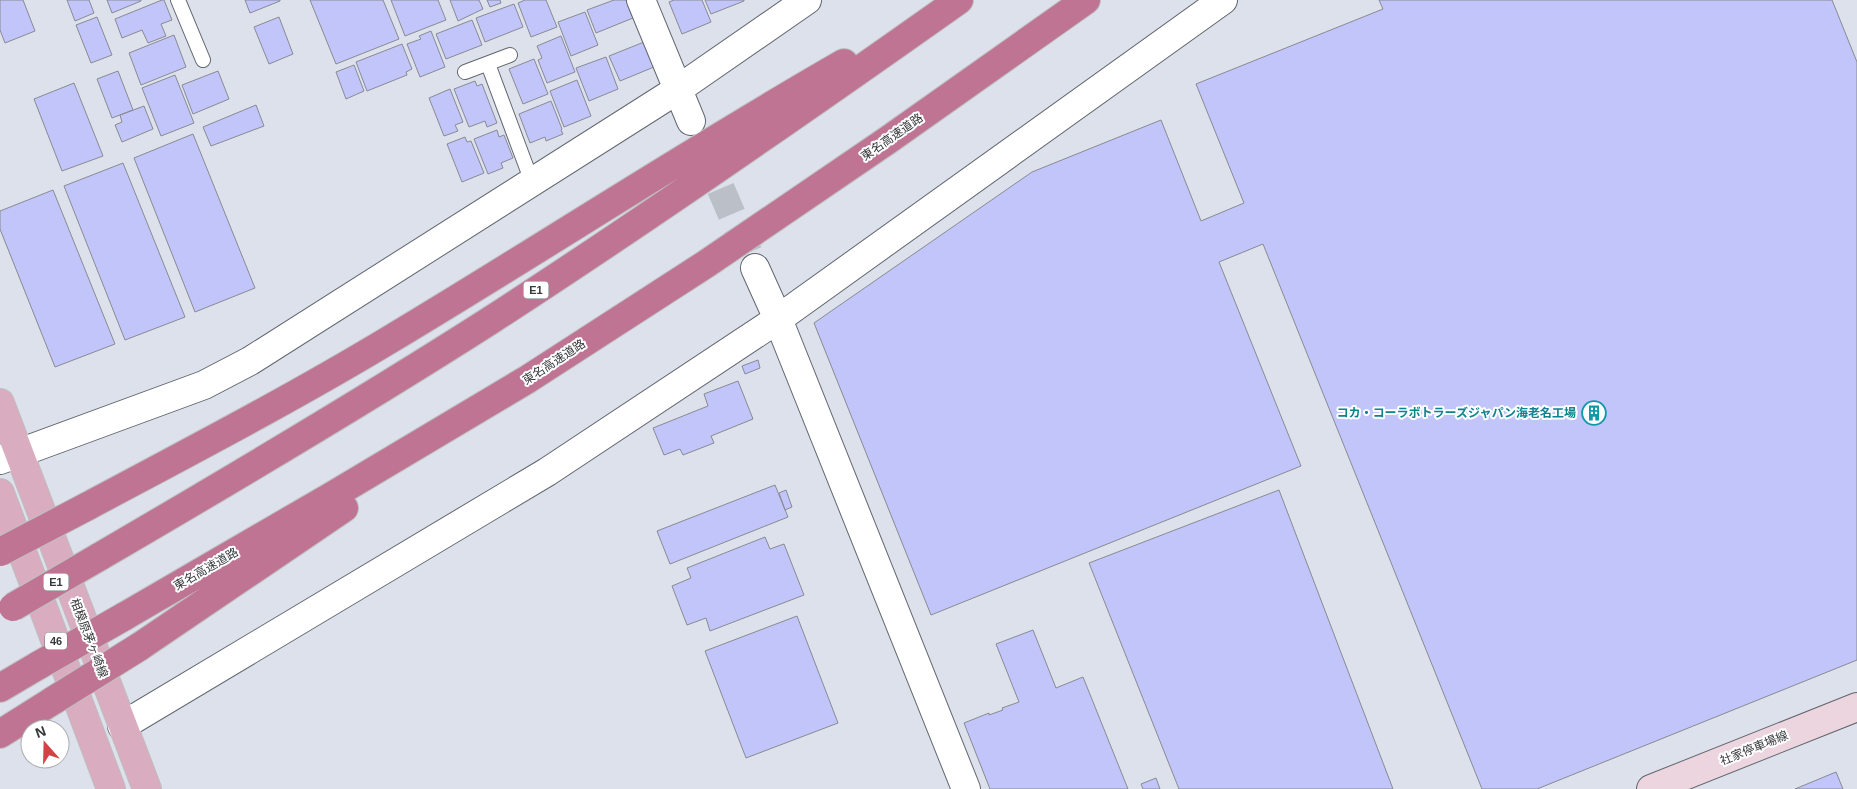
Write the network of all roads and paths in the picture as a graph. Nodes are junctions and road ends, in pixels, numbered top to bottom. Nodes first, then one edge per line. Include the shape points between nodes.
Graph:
1 (178, 0) edge
2 (641, 0) edge
3 (807, 0) edge
4 (952, 0) edge
5 (960, 0) edge
6 (1086, 0) edge
7 (1223, 0) edge
8 (510, 55) dead end
9 (202, 60) dead end
10 (488, 64) junction
11 (465, 72) dead end
12 (677, 90) junction
13 (691, 121) dead end
14 (532, 182) junction
15 (755, 268) tunnel mouth
16 (778, 319) junction
17 (528, 379) junction
18 (0, 403) edge
19 (9, 457) edge
20 (0, 493) edge
21 (88, 506) junction
22 (0, 544) edge
23 (0, 552) edge
24 (6, 611) edge
25 (0, 688) edge
26 (1857, 706) edge
27 (122, 726) junction
28 (0, 734) edge
29 (111, 789) edge
30 (147, 789) edge
31 (966, 789) edge
32 (1651, 789) edge

1 - 9 lane
2 - 12 street
3 - 12 street
4 - 21 highway via 776,102 388,341
5 - 24 highway, E1, bridge via 763,139 492,319 296,442
6 - 17 highway, 東名高速道路 via 706,264
7 - 16 street
8 - 10 lane
10 - 11 lane
10 - 14 lane
12 - 13 street
12 - 14 street
14 - 19 street via 250,361 204,385
15 - 16 street
16 - 27 street via 547,472
16 - 31 street
17 - 25 highway, 東名高速道路, bridge via 330,498
17 - 28 highway, bridge via 139,647
18 - 19 main road, 相模原茅ヶ崎線 / 46
19 - 27 main road, 相模原茅ヶ崎線 / 46
20 - 29 main road, 46
21 - 22 highway, bridge
21 - 23 highway, bridge
26 - 32 main road, 社家停車場線
27 - 30 main road, 相模原茅ヶ崎線 / 46

